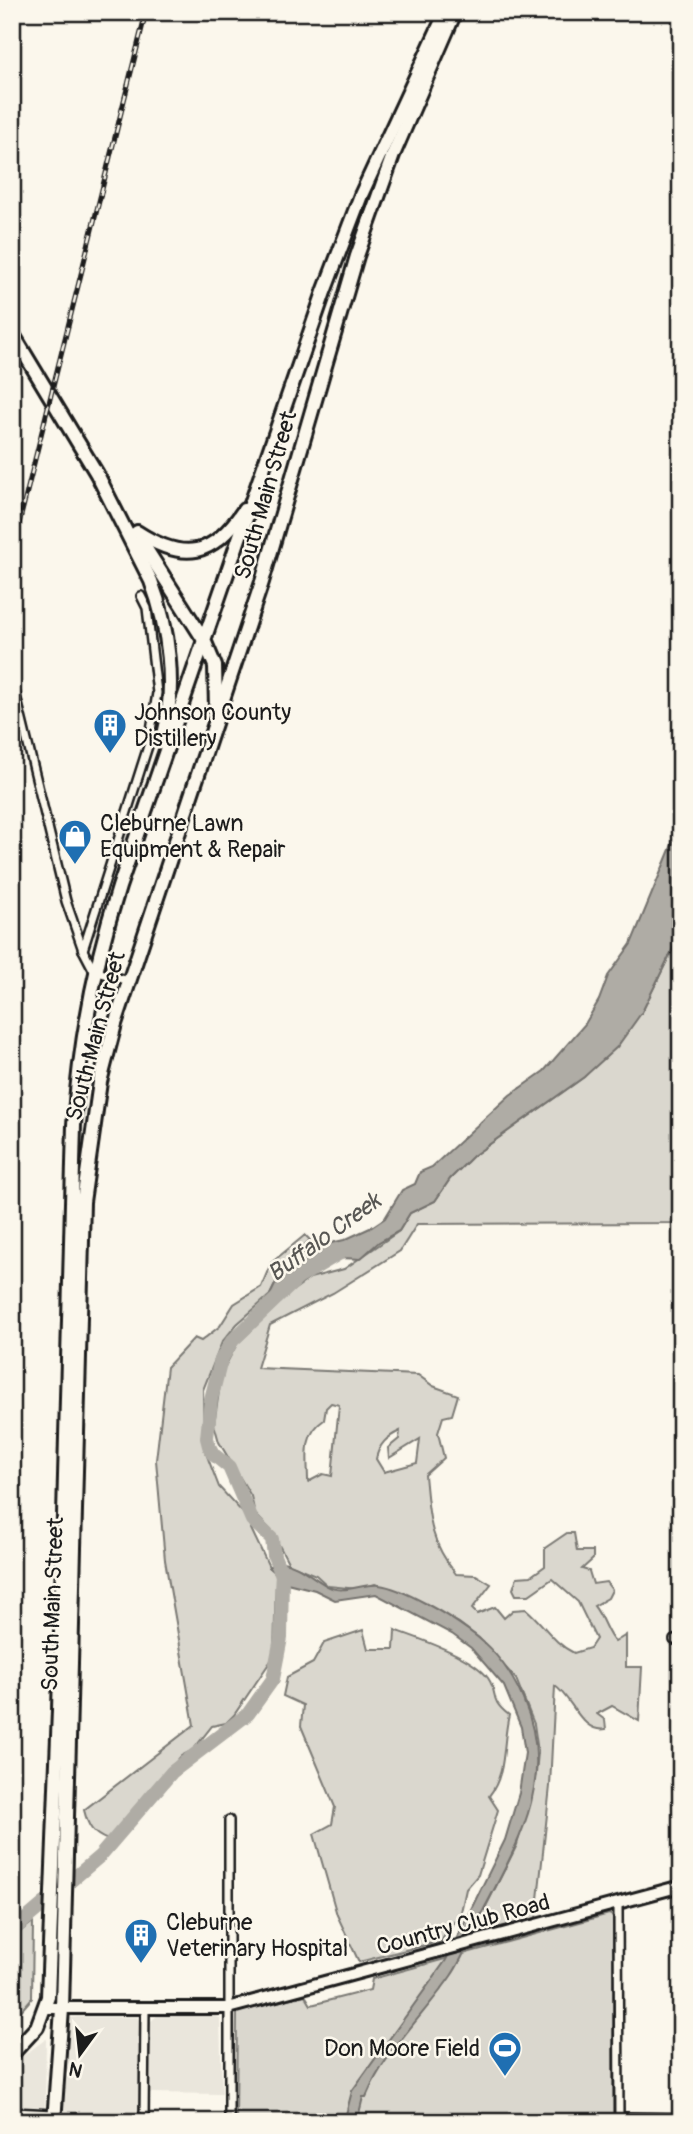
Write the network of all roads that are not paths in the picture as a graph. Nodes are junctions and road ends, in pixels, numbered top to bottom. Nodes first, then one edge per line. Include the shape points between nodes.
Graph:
1 (446, 12) edge
2 (455, 12) edge
3 (12, 332) edge
4 (97, 474) junction
5 (254, 495) junction
6 (134, 530) junction
7 (141, 596) dead end
8 (204, 639) junction
9 (12, 679) edge
10 (216, 723) junction
11 (161, 766) junction
12 (83, 950) junction
13 (94, 971) junction
14 (129, 981) junction
15 (75, 1340) junction
16 (60, 1812) junction
17 (229, 1820) dead end
18 (681, 1886) edge
19 (618, 1904) junction
20 (46, 2008) junction
21 (228, 2008) junction
22 (62, 2009) junction
23 (145, 2009) junction
24 (12, 2054) edge
25 (12, 2112) edge
26 (54, 2118) edge
27 (681, 2118) edge
28 (618, 2120) edge
29 (144, 2122) edge
30 (229, 2122) edge

1 - 5 main road, South Main Street via 357,206
2 - 10 main road, South Main Street via 393,155 357,256
3 - 4 main road
4 - 6 main road
4 - 11 main road via 158,598 170,675
5 - 6 main road via 230,531 206,547 177,552
5 - 8 main road, South Main Street
6 - 8 main road
7 - 12 street via 147,608 157,693 149,743
8 - 10 main road via 216,674
8 - 11 main road, South Main Street
9 - 12 street via 66,901
10 - 14 main road, South Main Street
11 - 13 main road, South Main Street
12 - 13 street
13 - 14 street
13 - 15 main road, South Main Street via 77,1079
14 - 15 main road, South Main Street via 100,1082 89,1144
15 - 16 main road, South Main Street via 59,1710
16 - 20 main road, South Main Street
16 - 22 main road, South Main Street
17 - 21 street
18 - 19 main road, Country Club Road
19 - 21 main road, Country Club Road
19 - 28 street
20 - 22 main road, Country Club Road
20 - 24 main road via 37,2027
21 - 23 main road, Country Club Road
21 - 30 street
22 - 23 main road, Country Club Road
22 - 26 main road, South Main Street
23 - 29 street
25 - 26 street
27 - 28 street

